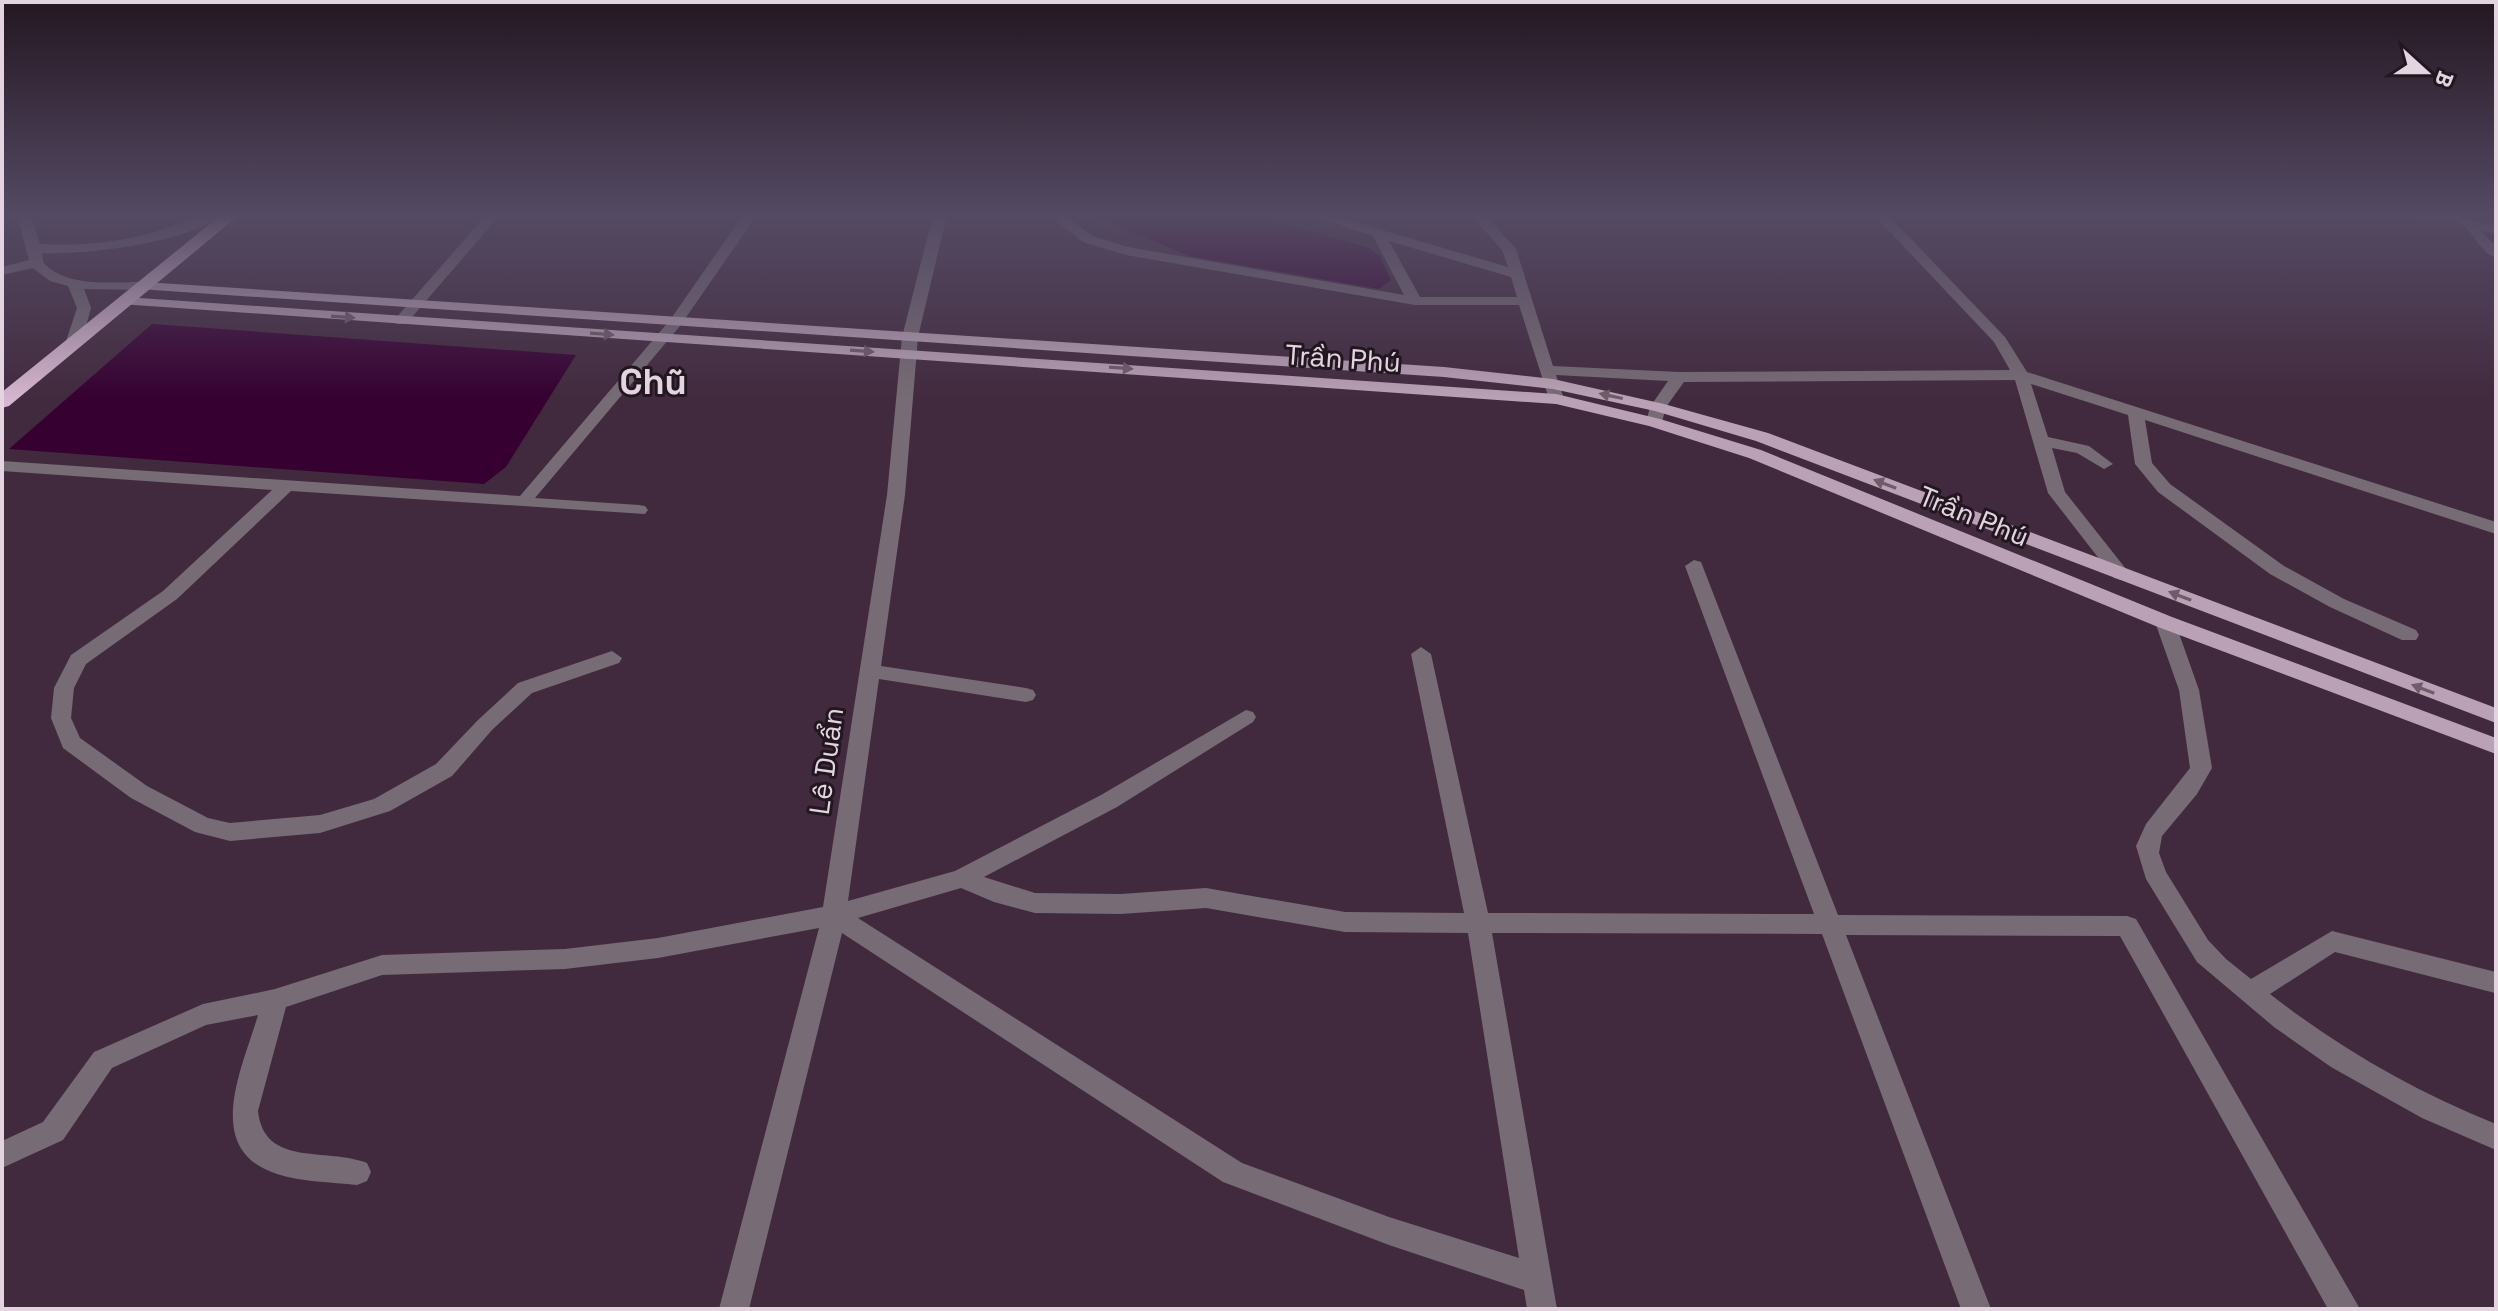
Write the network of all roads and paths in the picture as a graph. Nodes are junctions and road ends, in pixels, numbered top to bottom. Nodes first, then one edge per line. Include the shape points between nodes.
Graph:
1 (54, 276) edge
2 (156, 276) edge
3 (440, 276) edge
4 (708, 276) edge
5 (926, 276) edge
6 (1273, 276) edge
7 (1401, 276) edge
8 (1519, 276) edge
9 (1939, 276) edge
10 (75, 285) junction
11 (144, 286) junction
12 (125, 301) junction
13 (1415, 301) junction
14 (1525, 301) junction
15 (414, 306) junction
16 (401, 321) junction
17 (675, 323) junction
18 (662, 338) junction
19 (73, 344) junction
20 (909, 346) junction
21 (2021, 375) junction
22 (1679, 377) junction
23 (1552, 384) junction
24 (2, 402) edge
25 (2136, 412) junction
26 (1656, 414) junction
27 (2041, 441) junction
28 (2104, 464) dead end
29 (2, 466) edge
30 (289, 484) junction
31 (528, 495) dead end
32 (639, 510) dead end
33 (2496, 528) edge
34 (1694, 566) dead end
35 (2121, 574) junction
36 (2165, 622) junction
37 (2409, 635) dead end
38 (1421, 654) dead end
39 (612, 658) dead end
40 (870, 671) junction
41 (1026, 695) dead end
42 (2496, 716) edge
43 (1246, 717) dead end
44 (2496, 746) edge
45 (962, 878) junction
46 (834, 915) junction
47 (1478, 922) junction
48 (1830, 924) junction
49 (2495, 982) edge
50 (2250, 993) junction
51 (275, 1000) junction
52 (2496, 1137) edge
53 (2, 1155) edge
54 (357, 1172) dead end
55 (1537, 1279) junction
56 (734, 1309) edge
57 (1542, 1309) edge
58 (1976, 1309) edge
59 (2345, 1309) edge

1 - 10 street
2 - 11 highway
3 - 15 street
4 - 17 street
5 - 20 street, Lê Duẩn
6 - 13 street
7 - 13 street
8 - 14 street
9 - 21 street via 2000,340
10 - 11 street
10 - 12 street
10 - 19 street via 84,308
11 - 12 highway
11 - 15 main road, Trần Phú
12 -> 16 main road, Trần Phú
12 - 19 highway
13 - 14 street
14 - 23 street
15 - 16 street
15 - 17 main road, Trần Phú
16 -> 18 main road, Trần Phú
17 - 18 street
17 - 20 main road, Trần Phú
18 -> 20 main road, Trần Phú
18 - 31 street
19 - 24 highway
20 - 23 main road, Trần Phú
20 - 40 street, Lê Duẩn via 896,495
21 - 22 street, Trần Phú
21 - 25 street, Trần Phú
21 - 27 street
22 - 23 street, Trần Phú
22 - 26 street
23 - 26 main road, Trần Phú
25 - 33 street, Trần Phú
25 - 37 street via 2144,464 2164,488 2277,570
35 -> 26 main road, Trần Phú via 1762,437
26 - 36 main road, Trần Phú
27 - 28 street via 2075,447
27 - 35 street via 2057,493
29 - 30 street
30 - 32 street
30 - 39 street via 170,595 78,660 68,676 61,718 71,743 139,792 203,826 230,832 320,824 382,805 444,770 525,688
34 - 48 street
42 -> 35 main road, Trần Phú
36 - 44 main road, Trần Phú
36 - 50 street via 2189,690 2201,768 2149,834 2147,853 2180,918 2212,962
38 - 47 street
40 - 41 street
40 - 46 street, Lê Duẩn
43 - 45 street via 1109,801
45 - 46 street
45 - 47 street via 1035,903 1206,898 1345,922
46 - 51 street via 658,948 565,959 382,965
46 - 55 street via 1233,1173
46 - 56 street, Lê Duẩn
47 - 48 street
47 - 55 street
48 - 58 street
48 - 59 street via 2127,926
49 - 50 street via 2332,941
50 - 52 street via 2367,1078
51 - 53 street via 203,1015 103,1060 53,1131
51 - 54 street via 244,1111 246,1130 254,1145 280,1162
55 - 57 street

